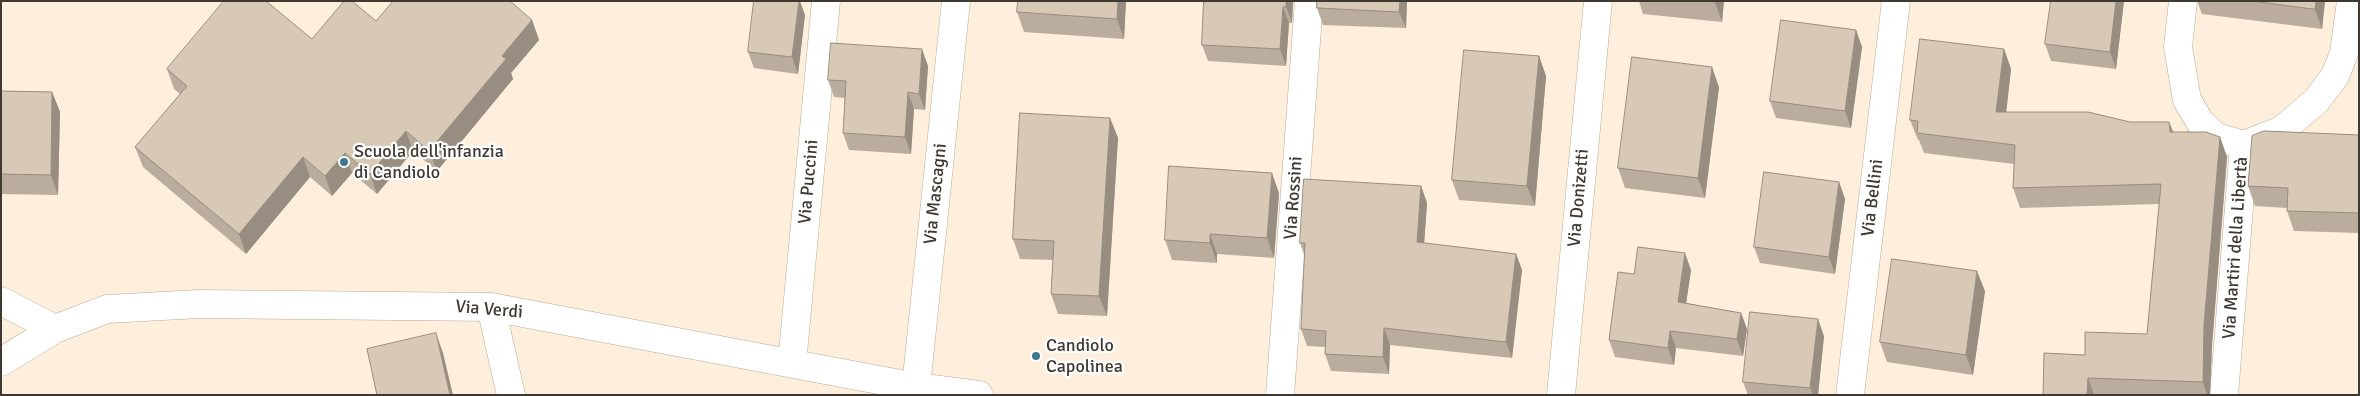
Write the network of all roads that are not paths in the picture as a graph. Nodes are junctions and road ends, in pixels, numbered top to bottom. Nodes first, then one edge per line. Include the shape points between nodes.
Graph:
1 (826, 1) edge
2 (956, 1) edge
3 (1309, 1) edge
4 (1598, 1) edge
5 (1896, 1) edge
6 (2183, 1) edge
7 (2351, 1) edge
8 (2244, 146) junction
9 (1, 301) edge
10 (490, 307) junction
11 (55, 328) junction
12 (1, 362) edge
13 (792, 363) junction
14 (916, 387) junction
15 (511, 395) edge
16 (979, 395) edge
17 (1280, 395) edge
18 (1561, 395) edge
19 (1850, 395) edge
20 (2224, 395) edge

1 - 13 street, Via Puccini
2 - 14 street, Via Mascagni
3 - 17 street, Via Rossini
4 - 18 street, Via Donizetti
5 - 19 street, Via Bellini
6 - 8 street via 2178,46 2187,100 2200,122 2216,137
7 - 8 street, Via Martiri della Libertà via 2344,53 2335,76 2316,101 2282,130
8 - 20 street, Via Martiri della Libertà
9 - 11 street
10 - 11 street, Via Verdi via 199,304 107,309
10 - 13 street, Via Verdi
10 - 15 street
11 - 12 street, Via Verdi
13 - 14 street, Via Verdi
14 - 16 street, Via Verdi

